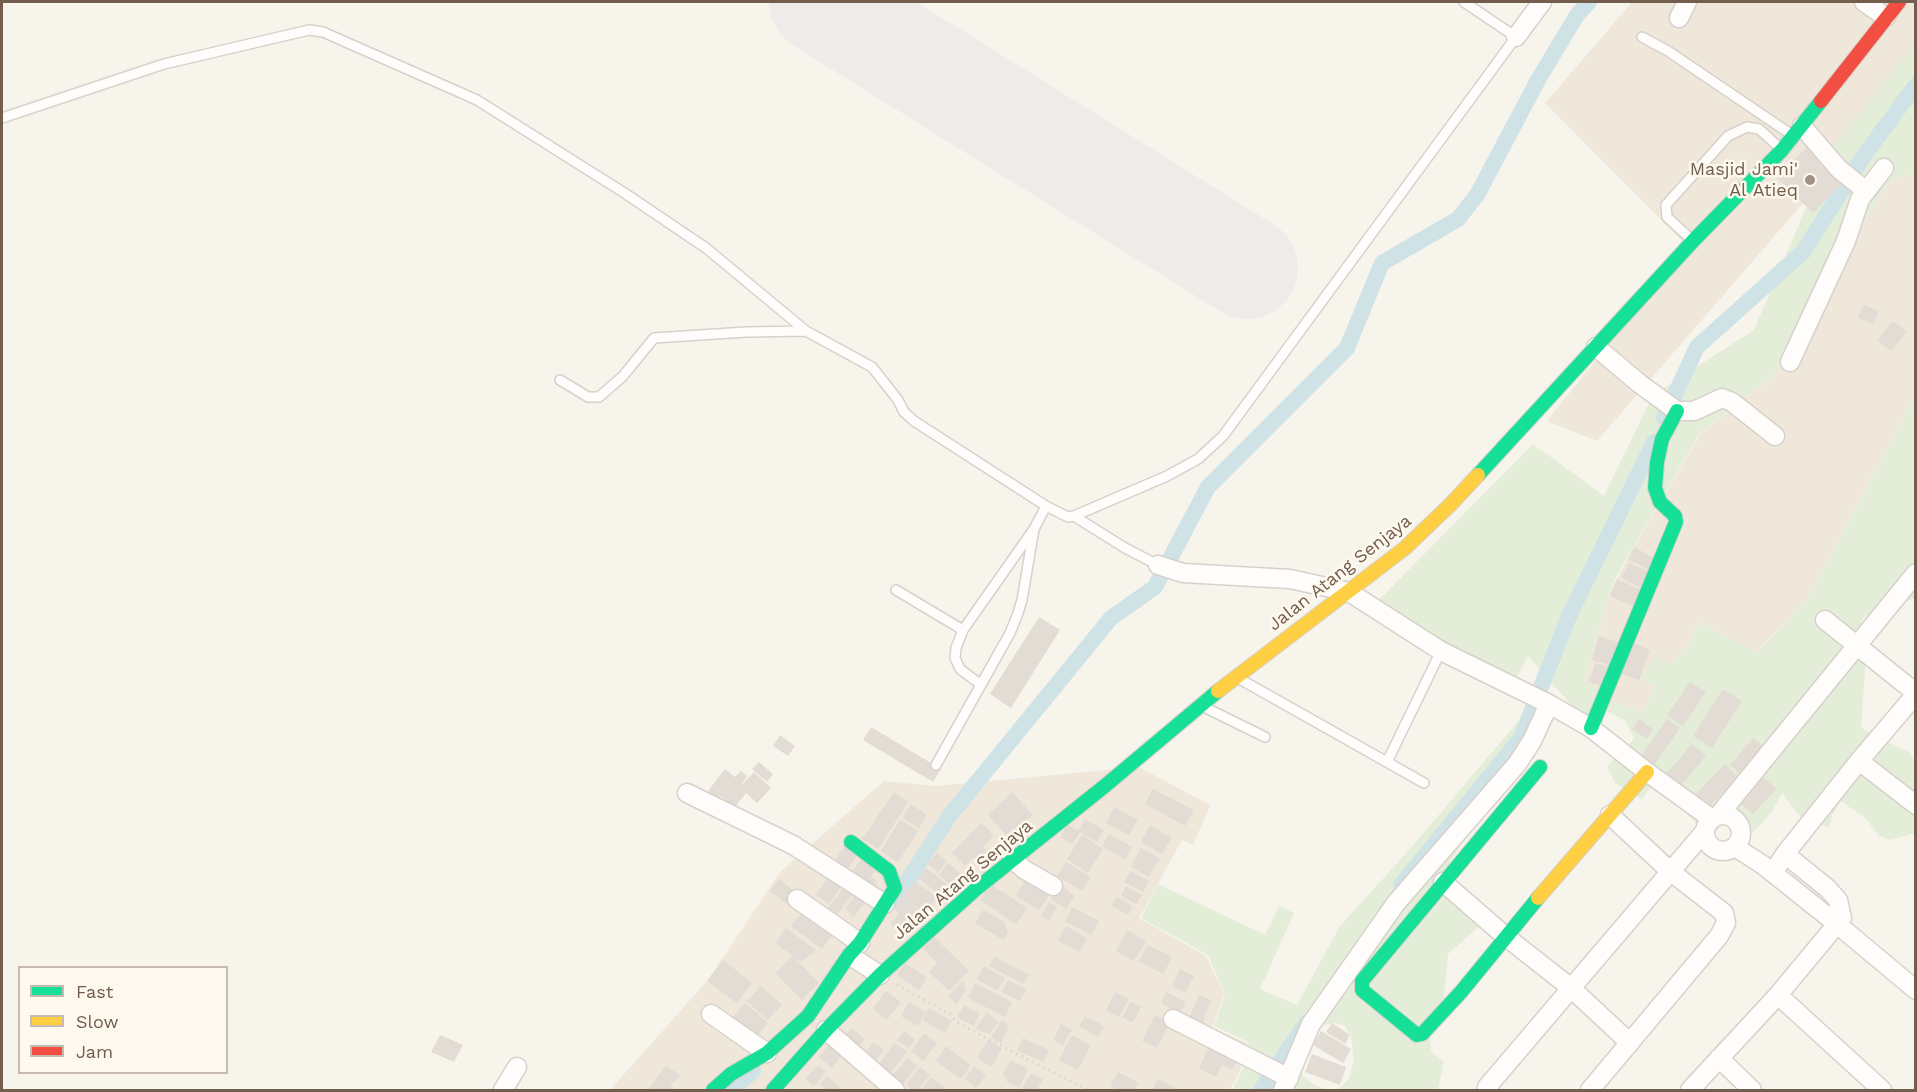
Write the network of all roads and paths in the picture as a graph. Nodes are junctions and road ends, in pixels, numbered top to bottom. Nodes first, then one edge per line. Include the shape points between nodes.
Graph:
1 (1464, 2) edge
2 (1542, 2) edge
3 (1863, 2) edge
4 (1899, 2) edge
5 (1886, 17) junction
6 (1516, 37) junction
7 (1642, 37) dead end
8 (2, 118) edge
9 (1798, 131) junction
10 (1782, 150) junction
11 (1884, 168) dead end
12 (1861, 188) junction
13 (1693, 242) junction
14 (806, 331) junction
15 (1596, 347) junction
16 (1790, 362) dead end
17 (560, 380) dead end
18 (1675, 410) junction
19 (1775, 436) dead end
20 (1046, 506) junction
21 (1074, 516) junction
22 (1034, 529) junction
23 (1158, 565) joint
24 (1916, 573) edge
25 (896, 590) dead end
26 (1349, 592) junction
27 (1825, 620) dead end
28 (963, 630) junction
29 (1855, 645) junction
30 (1441, 651) junction
31 (1236, 676) junction
32 (980, 684) junction
33 (1916, 693) edge
34 (1547, 702) junction
35 (1201, 705) junction
36 (1591, 728) junction
37 (1265, 736) dead end
38 (1859, 761) junction
39 (1387, 762) junction
40 (936, 765) dead end
41 (1540, 767) dead end
42 (1647, 772) junction
43 (1425, 783) dead end
44 (687, 793) dead end
45 (1916, 804) edge
46 (1610, 815) junction
47 (1712, 822) junction
48 (851, 842) dead end
49 (1735, 847) junction
50 (1785, 854) junction
51 (1012, 859) junction
52 (1671, 872) junction
53 (1773, 874) junction
54 (1443, 882) junction
55 (1053, 886) dead end
56 (797, 899) dead end
57 (885, 904) junction
58 (1837, 924) junction
59 (1505, 936) junction
60 (861, 959) junction
61 (1571, 988) junction
62 (1916, 990) edge
63 (1778, 994) junction
64 (711, 1014) dead end
65 (1173, 1019) dead end
66 (826, 1030) junction
67 (1630, 1043) junction
68 (769, 1054) junction
69 (1719, 1058) junction
70 (518, 1066) dead end
71 (787, 1070) junction
72 (1281, 1078) edge
73 (1487, 1087) dead end
74 (503, 1090) edge
75 (713, 1090) edge
76 (773, 1090) edge
77 (895, 1090) edge
78 (1088, 1090) edge
79 (1590, 1090) edge
80 (1690, 1090) edge
81 (1752, 1090) edge
82 (1881, 1090) edge

1 - 6 lane
2 - 6 street
3 - 5 street
4 - 5 main road, Jalan Atang Senjaya
5 - 9 main road, Jalan Atang Senjaya
6 - 21 lane via 1223,436 1198,459
7 - 9 lane
8 - 14 lane via 164,63 309,30 323,32 477,100 706,248
9 - 10 main road, Jalan Atang Senjaya
9 - 12 street
10 - 13 main road, Jalan Atang Senjaya
10 - 13 lane via 1759,129 1747,127 1728,136 1666,205 1667,217
11 - 12 street
12 - 16 street via 1855,219
13 - 15 main road, Jalan Atang Senjaya
14 - 17 lane via 654,338 623,376 599,397 588,397
14 - 20 lane via 872,367 914,421
15 - 18 street
15 - 26 main road, Jalan Atang Senjaya via 1451,504 1405,548
18 - 19 street via 1694,411 1722,398
18 - 36 main road via 1662,439 1655,488 1660,502 1676,522
20 - 21 lane
20 - 22 lane
21 - 23 lane
22 - 28 lane
22 - 32 lane via 1017,616
23 - 26 street via 1176,572 1290,579
24 - 29 street
25 - 28 lane
26 - 30 street
26 - 31 main road, Jalan Atang Senjaya
27 - 29 street
28 - 32 lane via 955,658 960,669
29 - 33 street
29 - 47 street
30 - 34 street
30 - 39 lane
31 - 35 main road, Jalan Atang Senjaya
31 - 39 lane
32 - 40 lane
33 - 38 street
34 - 36 street
34 - 72 street via 1532,741 1516,764 1407,889 1310,1026
35 - 37 lane
35 - 51 main road, Jalan Atang Senjaya
36 - 42 street
38 - 45 street
38 - 50 street
39 - 43 lane
41 - 54 main road
42 - 46 main road
42 - 47 street
44 - 57 street via 793,845
46 - 52 street
46 - 59 main road
47 - 49 street via 1707,842 1726,851
47 - 49 street via 1726,816 1737,823 1740,837
47 - 52 street
48 - 57 main road via 889,871 895,888
49 - 53 street
50 - 53 street
50 - 58 street via 1838,900 1842,918
51 - 55 street
51 - 60 main road, Jalan Atang Senjaya
52 - 61 street
52 - 67 street via 1724,913 1726,923
53 - 58 street
54 - 59 street
54 - 59 main road via 1362,981 1362,990 1412,1032 1422,1034
56 - 60 street
57 - 60 main road
58 - 62 street
58 - 63 street
59 - 61 street
60 - 66 main road, Jalan Atang Senjaya
60 - 68 main road
60 - 78 path via 957,1022
61 - 67 street
61 - 73 street
63 - 69 street
63 - 82 street
64 - 68 street
65 - 72 street
66 - 71 main road, Jalan Atang Senjaya
66 - 77 street
67 - 79 street
68 - 71 street
68 - 75 main road via 731,1074
69 - 80 street
69 - 81 street
70 - 74 street
71 - 76 main road, Jalan Atang Senjaya

